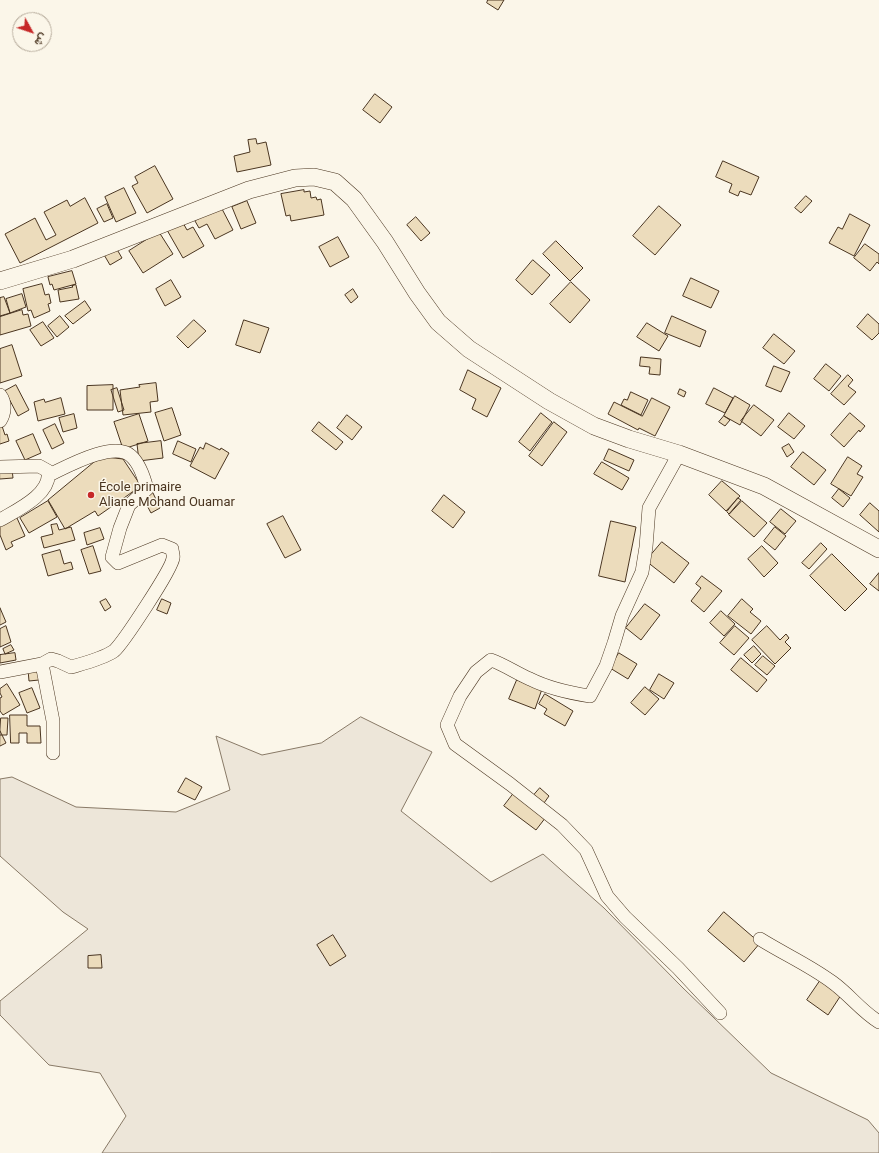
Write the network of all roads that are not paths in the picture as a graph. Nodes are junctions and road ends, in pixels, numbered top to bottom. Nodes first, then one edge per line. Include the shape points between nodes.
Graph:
1 (0, 281) edge
2 (0, 395) edge
3 (0, 421) edge
4 (679, 454) junction
5 (0, 467) edge
6 (49, 475) junction
7 (0, 520) edge
8 (879, 549) edge
9 (42, 664) junction
10 (0, 672) edge
11 (53, 753) dead end
12 (760, 939) dead end
13 (720, 1013) dead end
14 (879, 1022) edge

1 - 4 main road via 73,259 249,190 295,178 314,177 335,182 354,199 438,322 469,349 549,401 594,426
2 - 3 street via 4,411
4 - 8 main road via 764,486
4 - 13 street via 649,508 642,572 622,616 606,666 590,696 531,680 491,660 476,672 460,696 447,725 455,744 567,830 586,850 607,896
5 - 6 street via 39,466 48,471
6 - 7 street via 46,486 32,500
6 - 9 street via 97,453 116,451 130,454 141,470 148,489 129,505 112,557 118,563 162,545 172,549 173,559 165,577 125,638 114,650 71,667 51,659
9 - 10 street
9 - 11 street via 53,721
12 - 14 street via 824,976

